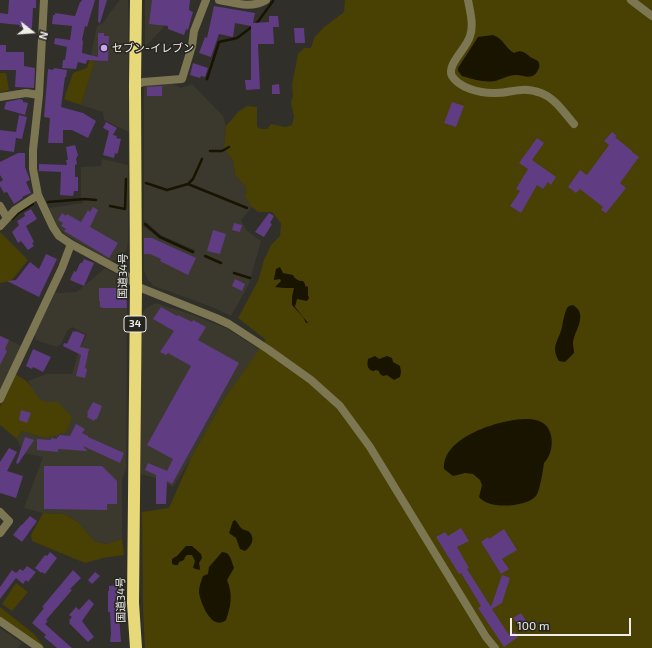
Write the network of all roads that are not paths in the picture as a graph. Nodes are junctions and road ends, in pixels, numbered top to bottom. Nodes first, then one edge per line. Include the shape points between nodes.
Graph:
1 (44, 0) edge
2 (136, 0) edge
3 (206, 0) edge
4 (219, 0) edge
5 (266, 0) edge
6 (468, 0) edge
7 (630, 0) edge
8 (652, 16) edge
9 (135, 86) junction
10 (39, 94) junction
11 (0, 97) edge
12 (574, 124) dead end
13 (38, 195) junction
14 (0, 206) edge
15 (7, 218) junction
16 (0, 226) edge
17 (71, 244) junction
18 (136, 286) junction
19 (0, 399) edge
20 (0, 512) edge
21 (0, 533) edge
22 (0, 622) edge
23 (39, 648) edge
24 (136, 648) edge
25 (495, 648) edge

1 - 10 street
2 - 9 highway, 国道34号 / 34
3 - 9 street via 194,31 182,79 143,82
4 - 5 street via 249,5
6 - 12 street via 472,29 466,46 451,68 451,74 455,79 468,88 493,93 526,88 543,93
7 - 8 street
9 - 18 highway, 国道34号 / 34
10 - 11 street
10 - 13 street via 33,150 33,169
13 - 15 street
13 - 17 street via 52,227
14 - 15 street
15 - 16 street
17 - 18 street via 123,272
17 - 19 street
18 - 24 highway, 国道34号 / 34 via 133,603
18 - 25 street via 229,324 311,380 340,406 370,447
20 - 21 street via 9,522
22 - 23 street

